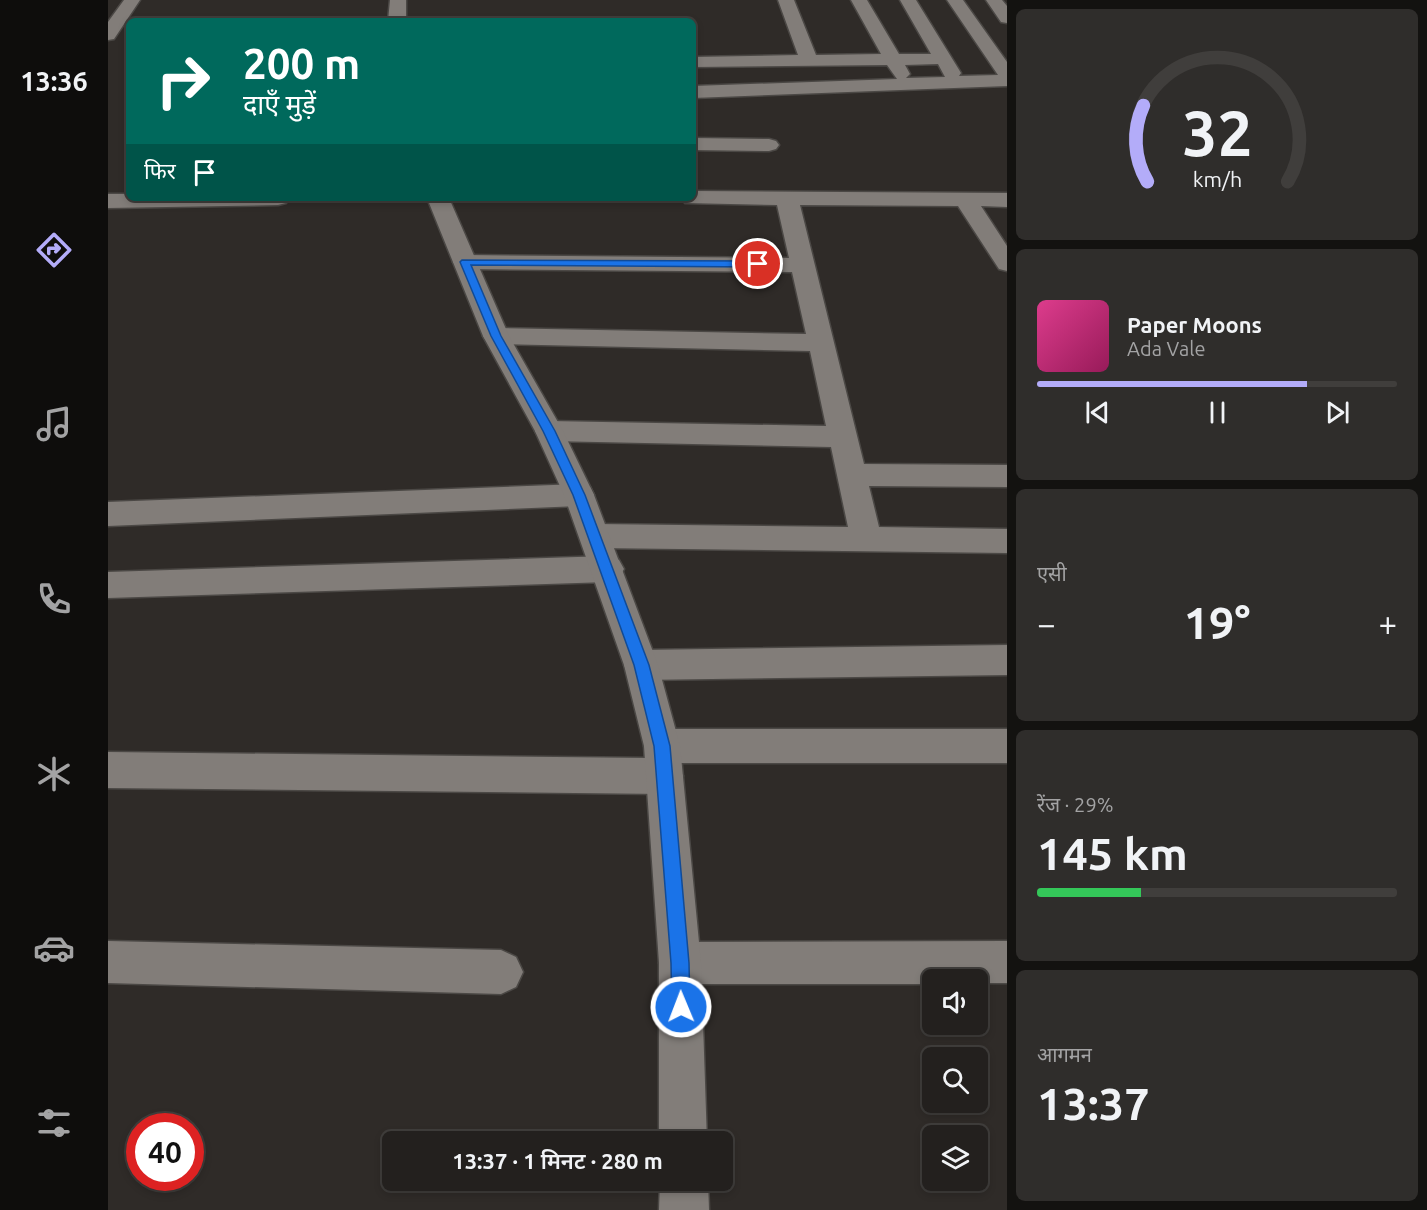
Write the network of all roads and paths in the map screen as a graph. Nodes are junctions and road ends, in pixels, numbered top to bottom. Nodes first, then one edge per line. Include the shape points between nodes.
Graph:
1 (132, 0) edge
2 (398, 0) edge
3 (786, 0) edge
4 (859, 0) edge
5 (908, 0) edge
6 (955, 0) edge
7 (994, 0) edge
8 (397, 18) edge
9 (1007, 18) edge
10 (108, 35) edge
11 (894, 59) junction
12 (943, 59) junction
13 (809, 60) junction
14 (696, 62) edge
15 (1007, 75) edge
16 (1007, 80) edge
17 (958, 82) junction
18 (907, 84) junction
19 (696, 92) edge
20 (696, 144) edge
21 (769, 145) dead end
22 (696, 198) edge
23 (787, 199) junction
24 (1007, 200) edge
25 (108, 201) edge
26 (126, 201) edge
27 (439, 201) edge
28 (966, 201) junction
29 (465, 262) junction
30 (1007, 264) edge
31 (803, 265) junction
32 (496, 336) junction
33 (821, 343) junction
34 (549, 431) junction
35 (843, 437) junction
36 (852, 475) junction
37 (1007, 476) edge
38 (579, 495) junction
39 (108, 514) edge
40 (596, 536) junction
41 (867, 540) junction
42 (1007, 541) edge
43 (608, 569) junction
44 (108, 585) edge
45 (1007, 660) edge
46 (642, 665) junction
47 (1007, 746) edge
48 (663, 761) junction
49 (108, 770) edge
50 (108, 962) edge
51 (1007, 962) edge
52 (680, 963) junction
53 (501, 972) dead end
54 (683, 1131) edge
55 (684, 1191) edge
56 (684, 1210) edge

1 - 10 street
2 - 8 street
3 - 13 street
4 - 11 street
5 - 12 street
6 - 15 street
7 - 9 street
11 - 12 street
11 - 13 street
11 - 18 street
12 - 17 street
13 - 14 street
16 - 17 street
17 - 18 street
18 - 19 street
20 - 21 street
22 - 23 street
23 - 28 street
23 - 31 street
24 - 28 street
25 - 26 street
27 - 29 street
28 - 30 street
29 - 31 street
29 - 32 street
31 - 33 street
32 - 33 street
32 - 34 street
33 - 35 street
34 - 35 street
34 - 38 street
35 - 36 street
36 - 37 street
36 - 41 street
38 - 39 street
38 - 40 street
40 - 41 street
40 - 43 street
41 - 42 street
43 - 44 street
43 - 46 street
45 - 46 street
46 - 48 street
47 - 48 street
48 - 49 street
48 - 52 street
50 - 53 street
51 - 52 street
52 - 54 street
55 - 56 street

